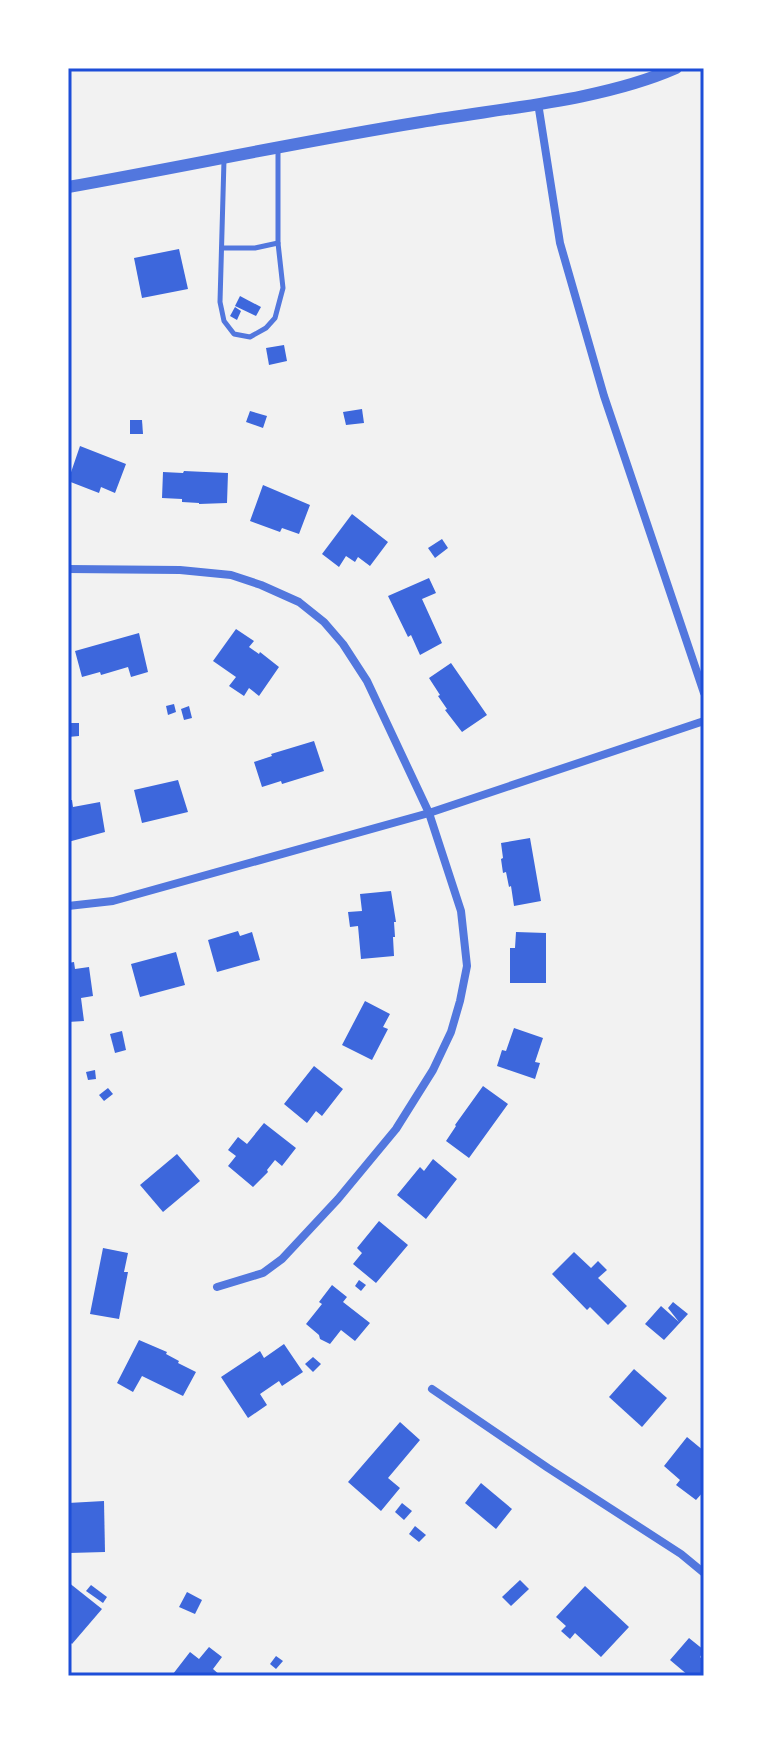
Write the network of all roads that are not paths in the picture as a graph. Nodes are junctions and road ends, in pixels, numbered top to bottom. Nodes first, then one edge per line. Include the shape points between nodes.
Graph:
1 (676, 68) edge
2 (538, 103) junction
3 (278, 149) junction
4 (224, 159) junction
5 (68, 187) edge
6 (278, 243) junction
7 (222, 248) junction
8 (68, 569) edge
9 (704, 693) edge
10 (704, 721) edge
11 (429, 813) junction
12 (68, 906) edge
13 (217, 1287) dead end
14 (432, 1389) dead end
15 (704, 1573) edge

1 - 2 street via 619,87
2 - 3 street
2 - 9 street via 560,243 604,396
3 - 4 street
3 - 6 lane
4 - 5 street
4 - 7 lane
6 - 7 lane
6 - 7 lane via 283,288 275,318 250,337 234,334 224,321
8 - 11 street via 231,575 299,602 343,644 367,681
10 - 11 street
11 - 12 street via 113,901
11 - 13 street via 465,937 467,966 451,1032 396,1129 338,1199 263,1273
14 - 15 street

